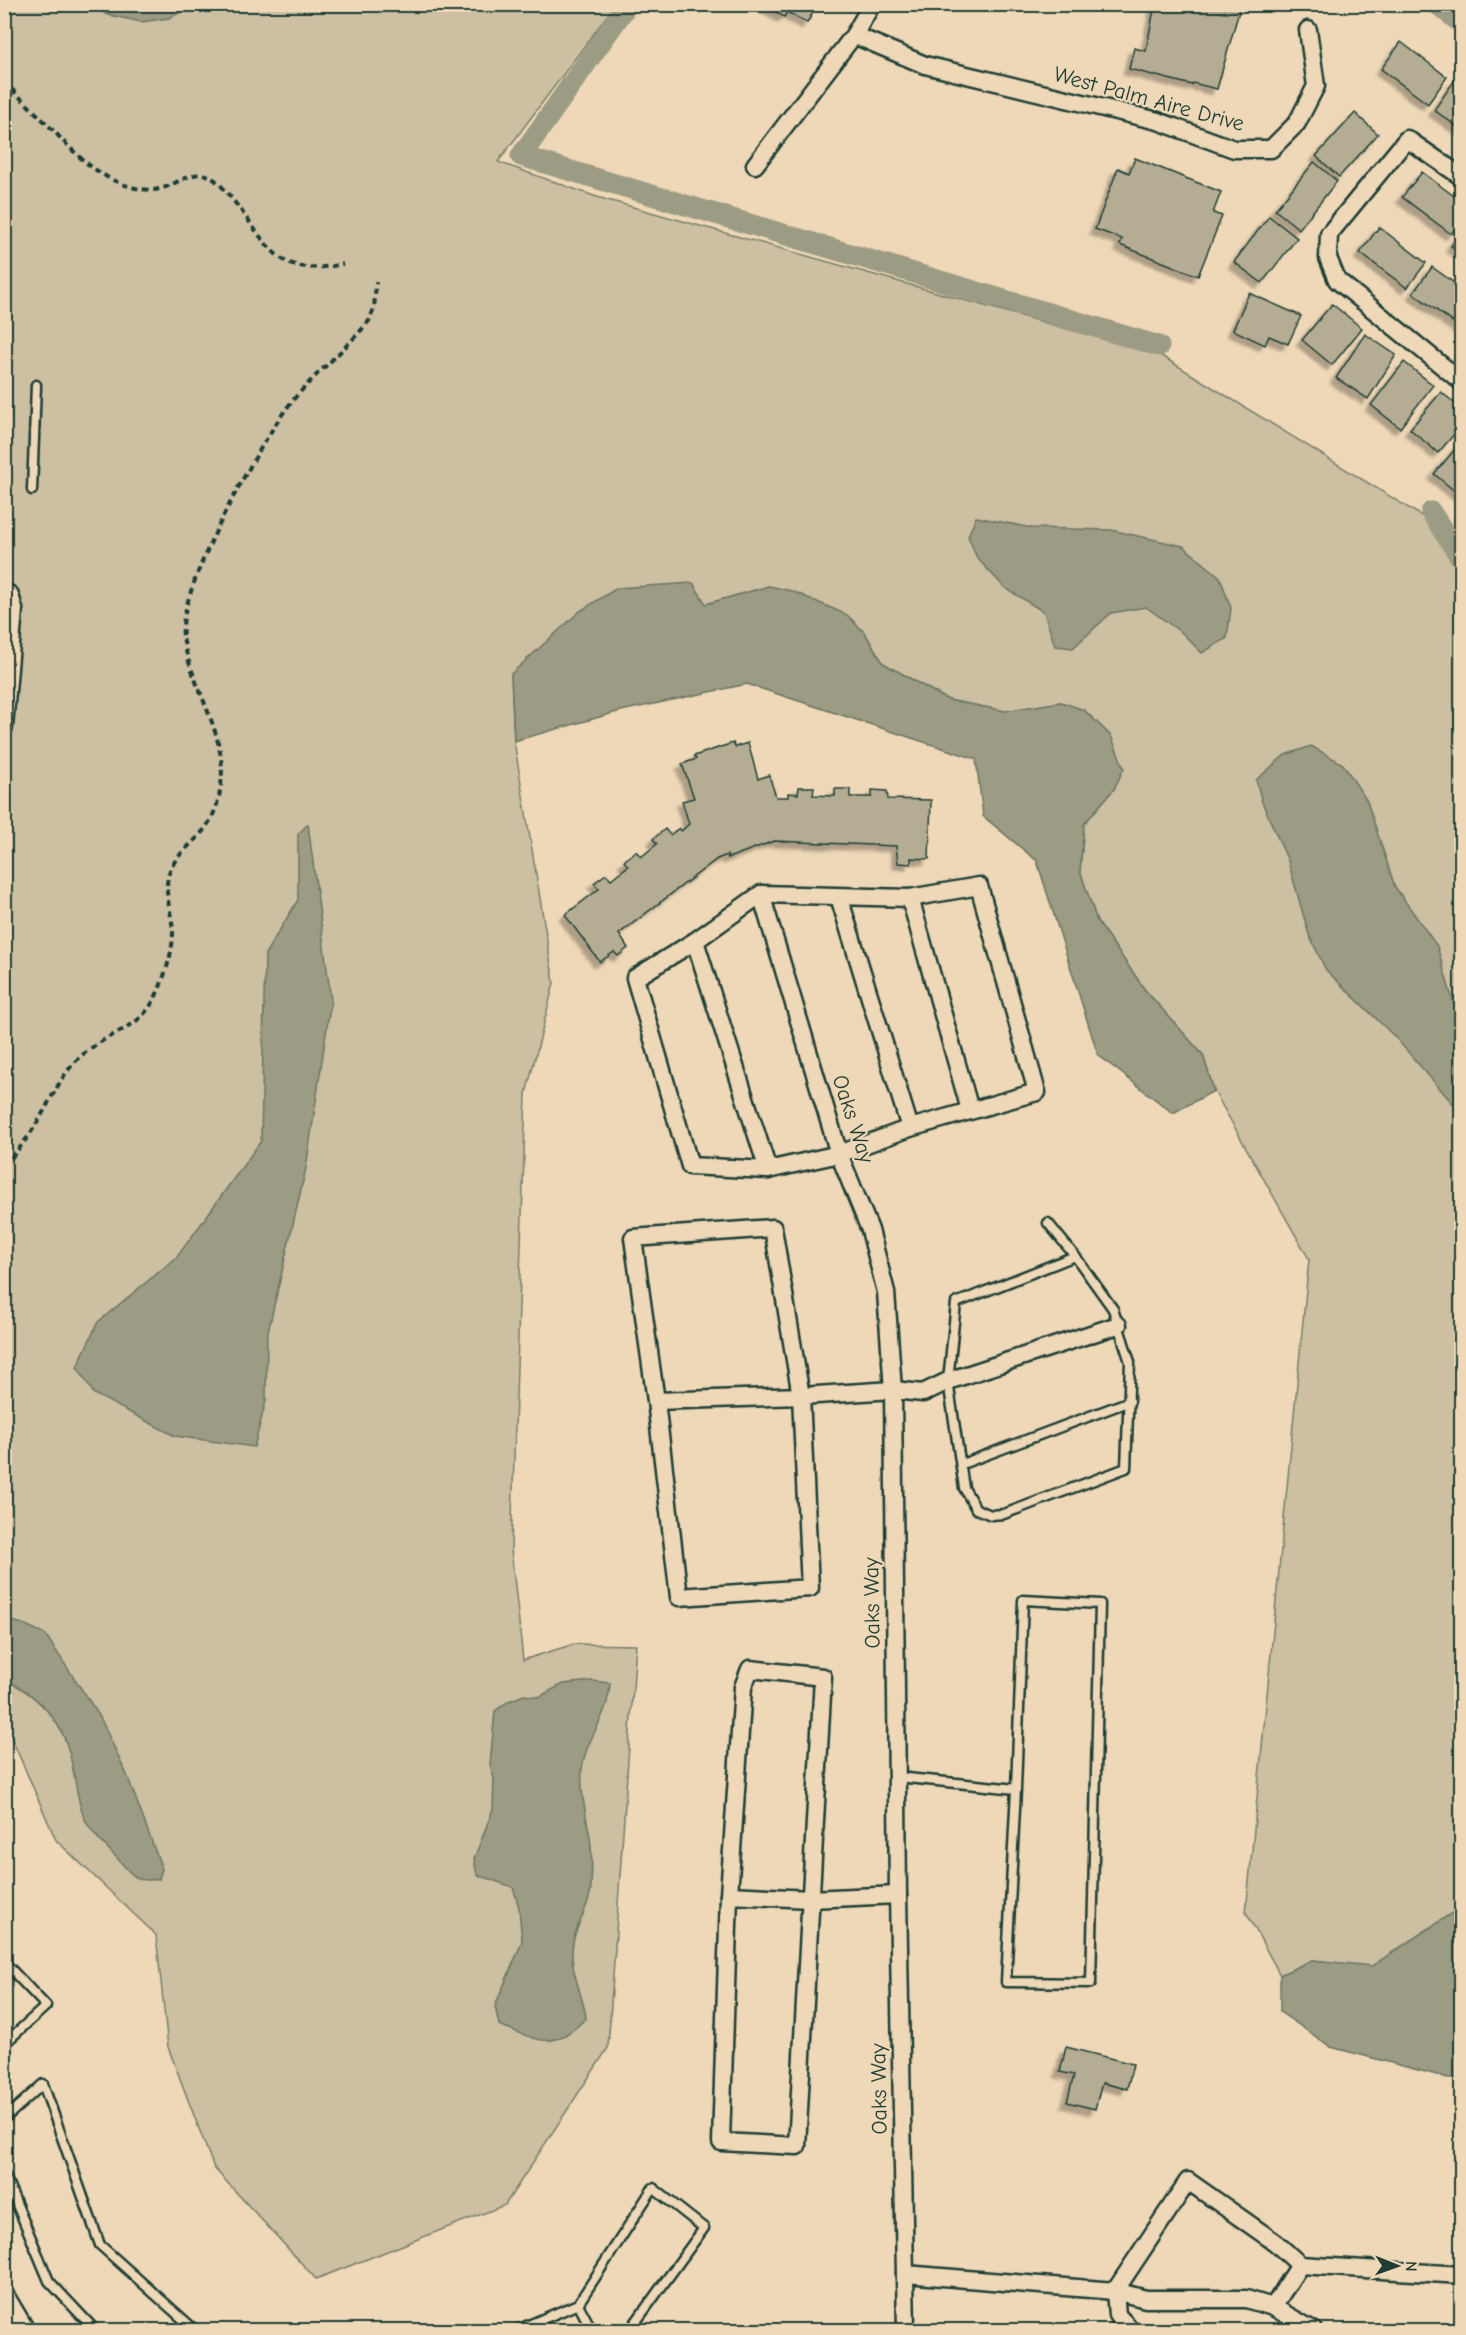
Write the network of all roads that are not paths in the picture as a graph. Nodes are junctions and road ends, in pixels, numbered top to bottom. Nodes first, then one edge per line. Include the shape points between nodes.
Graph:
1 (872, 4) edge
2 (1308, 30) dead end
3 (854, 35) junction
4 (755, 165) dead end
5 (1461, 177) edge
6 (1461, 382) edge
7 (36, 385) dead end
8 (32, 490) dead end
9 (4, 592) edge
10 (6, 671) edge
11 (4, 727) edge
12 (761, 894) junction
13 (839, 897) junction
14 (910, 898) junction
15 (695, 941) junction
16 (970, 1110) junction
17 (910, 1128) junction
18 (839, 1154) junction
19 (768, 1170) junction
20 (1047, 1223) dead end
21 (1076, 1256) junction
22 (1118, 1325) junction
23 (948, 1381) junction
24 (893, 1390) junction
25 (801, 1396) junction
26 (656, 1401) junction
27 (1130, 1401) junction
28 (962, 1464) junction
29 (897, 1777) junction
30 (1016, 1790) junction
31 (729, 1895) junction
32 (898, 1895) junction
33 (810, 1899) junction
34 (4, 1962) edge
35 (4, 2044) edge
36 (4, 2119) edge
37 (4, 2174) edge
38 (1300, 2265) junction
39 (905, 2274) junction
40 (1461, 2275) edge
41 (1115, 2291) junction
42 (7, 2301) edge
43 (578, 2304) junction
44 (1273, 2307) junction
45 (26, 2331) edge
46 (95, 2331) edge
47 (195, 2331) edge
48 (517, 2331) edge
49 (592, 2331) edge
50 (630, 2331) edge
51 (906, 2331) edge
52 (1131, 2331) edge
53 (1313, 2331) edge

1 - 3 street
2 - 3 street, West Palm Aire Drive via 1316,86 1298,123 1271,149 1233,149 1158,121 925,65
3 - 4 street
5 - 6 street via 1407,139 1329,234 1328,258 1337,280
7 - 8 lane
9 - 10 street via 10,595 14,609
10 - 11 street
12 - 13 street
12 - 15 street
12 - 18 street, Oaks Way
13 - 14 street
13 - 17 street
14 - 16 street
14 - 16 street via 978,886 1037,1092
15 - 19 street
15 - 19 street via 635,978 690,1166
16 - 17 street
17 - 18 street
18 - 19 street
18 - 24 street, Oaks Way via 870,1230 886,1292
20 - 21 lane
21 - 22 lane via 1113,1309
21 - 23 lane via 956,1303
22 - 23 street
22 - 27 lane via 1130,1362
23 - 24 street via 923,1393
23 - 28 lane
24 - 25 street
24 - 29 street, Oaks Way
25 - 26 street
25 - 26 street via 773,1228 633,1238
25 - 26 street via 810,1588 679,1597
27 - 28 lane
27 - 28 lane via 1126,1468 1005,1514 991,1515 976,1509 964,1488
29 - 30 lane
29 - 32 street, Oaks Way
30 - 30 lane via 1006,1982 1091,1983 1100,1604 1023,1600
31 - 33 street
31 - 33 street via 743,1687 750,1669 823,1677
31 - 33 street via 721,2142 786,2146 797,2146
32 - 33 street
32 - 39 street, Oaks Way
34 - 35 lane via 46,2006
36 - 47 lane via 43,2084 100,2244
37 - 46 lane via 49,2281
38 - 40 street
38 - 41 street via 1276,2243 1188,2181
38 - 44 street
39 - 41 street
39 - 51 street, Oaks Way
41 - 44 street via 1146,2300 1246,2299
41 - 52 street via 1118,2315
42 - 45 street
43 - 48 lane
43 - 49 lane
43 - 50 lane via 652,2187 704,2228
44 - 53 street

